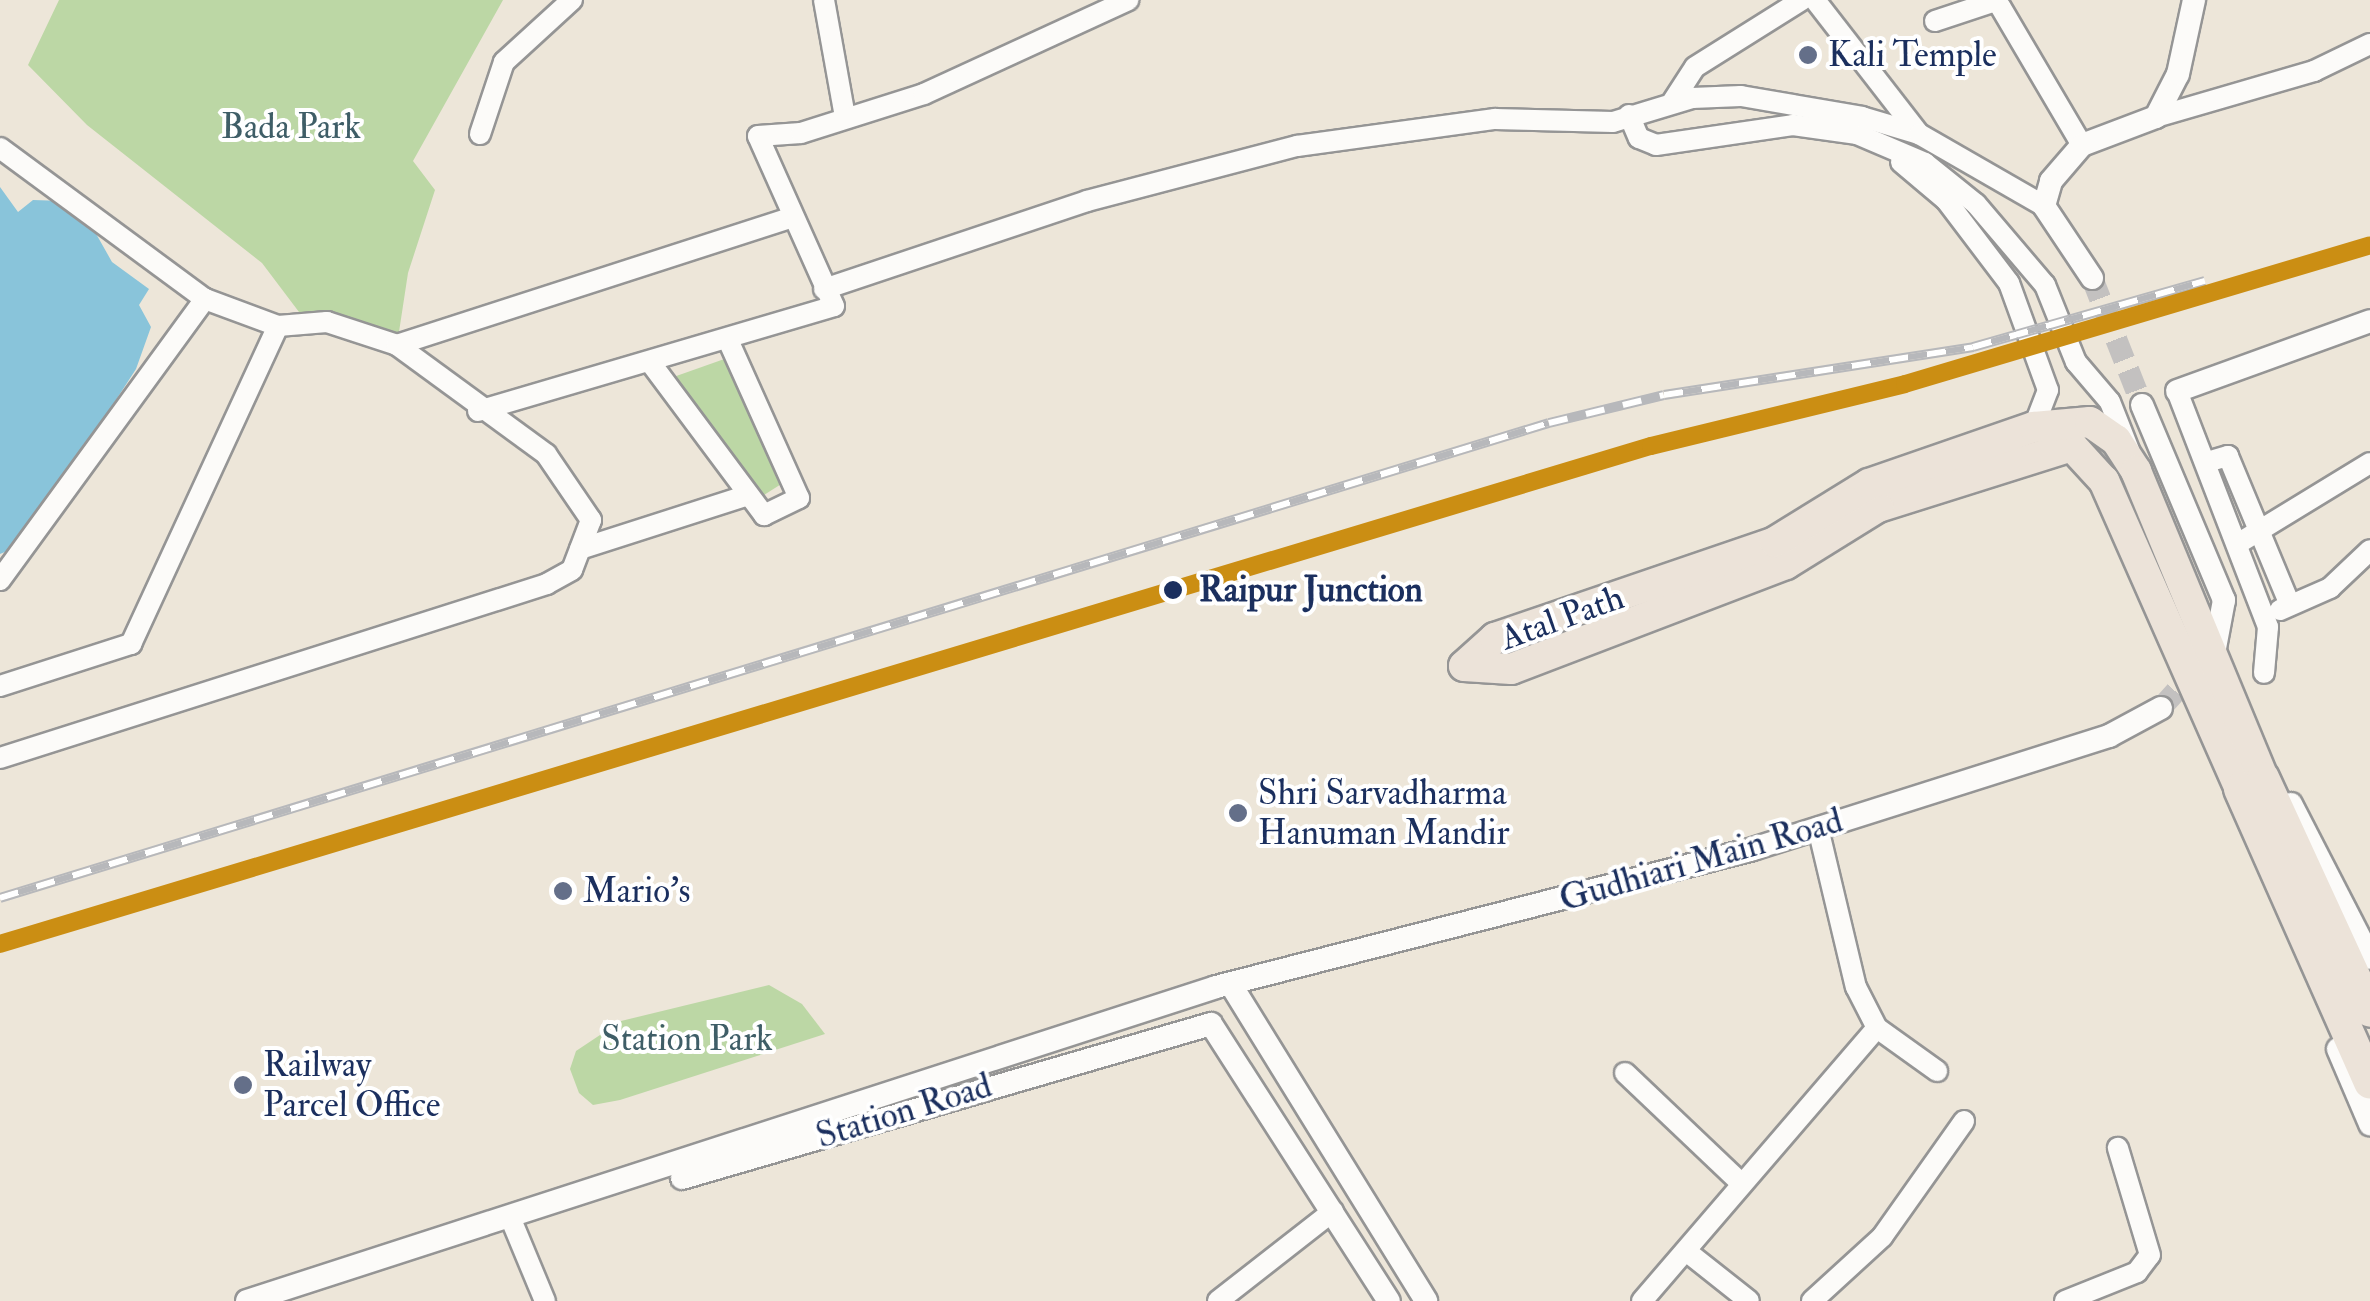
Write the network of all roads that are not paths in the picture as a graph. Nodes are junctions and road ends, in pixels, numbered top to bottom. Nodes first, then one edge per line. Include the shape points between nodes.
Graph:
1 (572, 0) edge
2 (824, 0) edge
3 (1128, 0) edge
4 (1802, 0) edge
5 (1815, 0) edge
6 (2194, 0) edge
7 (1999, 3) edge
8 (1935, 20) dead end
9 (2370, 44) edge
10 (1741, 96) junction
11 (1674, 101) junction
12 (1629, 115) junction
13 (2156, 116) junction
14 (846, 118) junction
15 (1752, 124) junction
16 (1822, 127) junction
17 (480, 134) dead end
18 (1919, 134) junction
19 (2082, 145) junction
20 (0, 148) edge
21 (2044, 206) junction
22 (792, 218) junction
23 (2092, 278) tunnel mouth
24 (824, 289) junction
25 (204, 298) junction
26 (2370, 320) edge
27 (278, 326) junction
28 (728, 340) junction
29 (398, 345) junction
30 (650, 362) junction
31 (2177, 391) joint
32 (2142, 405) tunnel mouth
33 (478, 411) junction
34 (2034, 427) junction
35 (2208, 462) junction
36 (2370, 463) edge
37 (2136, 471) junction
38 (748, 495) junction
39 (2266, 530) junction
40 (2239, 543) junction
41 (580, 549) junction
42 (2370, 550) edge
43 (0, 580) edge
44 (2290, 605) junction
45 (2265, 616) junction
46 (2216, 648) tunnel mouth
47 (2264, 672) dead end
48 (0, 686) edge
49 (2160, 708) tunnel mouth
50 (0, 758) edge
51 (2252, 784) junction
52 (2272, 826) junction
53 (1818, 828) junction
54 (2370, 958) edge
55 (1233, 988) junction
56 (2370, 1011) edge
57 (1877, 1028) junction
58 (1937, 1071) dead end
59 (1625, 1073) dead end
60 (2370, 1082) edge
61 (1964, 1122) dead end
62 (2370, 1124) edge
63 (2118, 1148) dead end
64 (1742, 1184) junction
65 (1334, 1211) junction
66 (511, 1223) junction
67 (1686, 1252) junction
68 (316, 1291) edge
69 (247, 1301) edge
70 (283, 1301) edge
71 (545, 1301) edge
72 (1218, 1301) edge
73 (1389, 1301) edge
74 (1426, 1301) edge
75 (1642, 1301) edge
76 (1749, 1301) edge
77 (1812, 1301) edge
78 (2065, 1301) edge

1 - 17 street via 504,62
2 - 14 street
3 - 14 street via 974,75
4 - 11 street via 1695,67
5 - 18 street
6 - 13 street via 2183,58
7 - 8 street
7 - 19 street
9 - 13 street via 2314,71
10 - 11 street
10 - 15 street
10 - 18 street
11 - 12 street
12 - 15 street via 1639,138 1656,145
12 - 24 street via 1549,125 1495,119 1297,146 1087,201
13 - 19 street
14 - 22 street via 758,136
15 - 16 street
16 - 34 street via 1910,168 1990,252 2048,390
16 - 37 street via 1925,163 1976,204 2054,299 2076,362 2110,402
18 - 21 street
19 - 21 street via 2051,181
20 - 25 street
21 - 23 street
22 - 24 street
22 - 29 street
24 - 28 street via 834,306
25 - 27 street
25 - 43 street
26 - 31 street
27 - 29 street via 328,322
27 - 48 street via 131,644
28 - 30 street
28 - 38 street via 798,498 764,516
29 - 33 street
30 - 33 street
30 - 38 street
31 - 35 street
32 - 46 street via 2224,600
33 - 41 street via 546,454 591,520
34 - 37 main road, Atal Path via 2103,428
34 - 51 main road, Atal Path via 1868,484 1748,553 1494,638 1464,666 1511,670 1786,564 1878,507 2072,446 2104,480
35 - 39 street via 2228,456
35 - 40 street
36 - 39 street
37 - 51 main road, Atal Path
38 - 41 street
39 - 40 street
39 - 44 street
40 - 45 street
41 - 50 street via 572,570 547,584
42 - 44 street via 2330,588
44 - 45 street
45 - 47 street
49 - 53 street, Gudhiari Main Road via 2109,736
51 - 52 highway
51 - 54 street via 2289,799
51 - 62 street via 2239,816
52 - 56 highway
52 - 60 highway
53 - 55 street, Gudhiari Main Road
53 - 57 street via 1846,956
55 - 66 street, Gudhiari Main Road
55 - 74 street
57 - 58 street
57 - 64 street
59 - 64 street
61 - 77 street via 1882,1237
63 - 78 street via 2150,1255 2136,1272
64 - 67 street
65 - 66 street, Station Road via 1211,1024
65 - 72 street
65 - 73 street, Station Road
66 - 68 street
66 - 71 street
67 - 75 street
67 - 76 street
68 - 69 street
68 - 70 street

